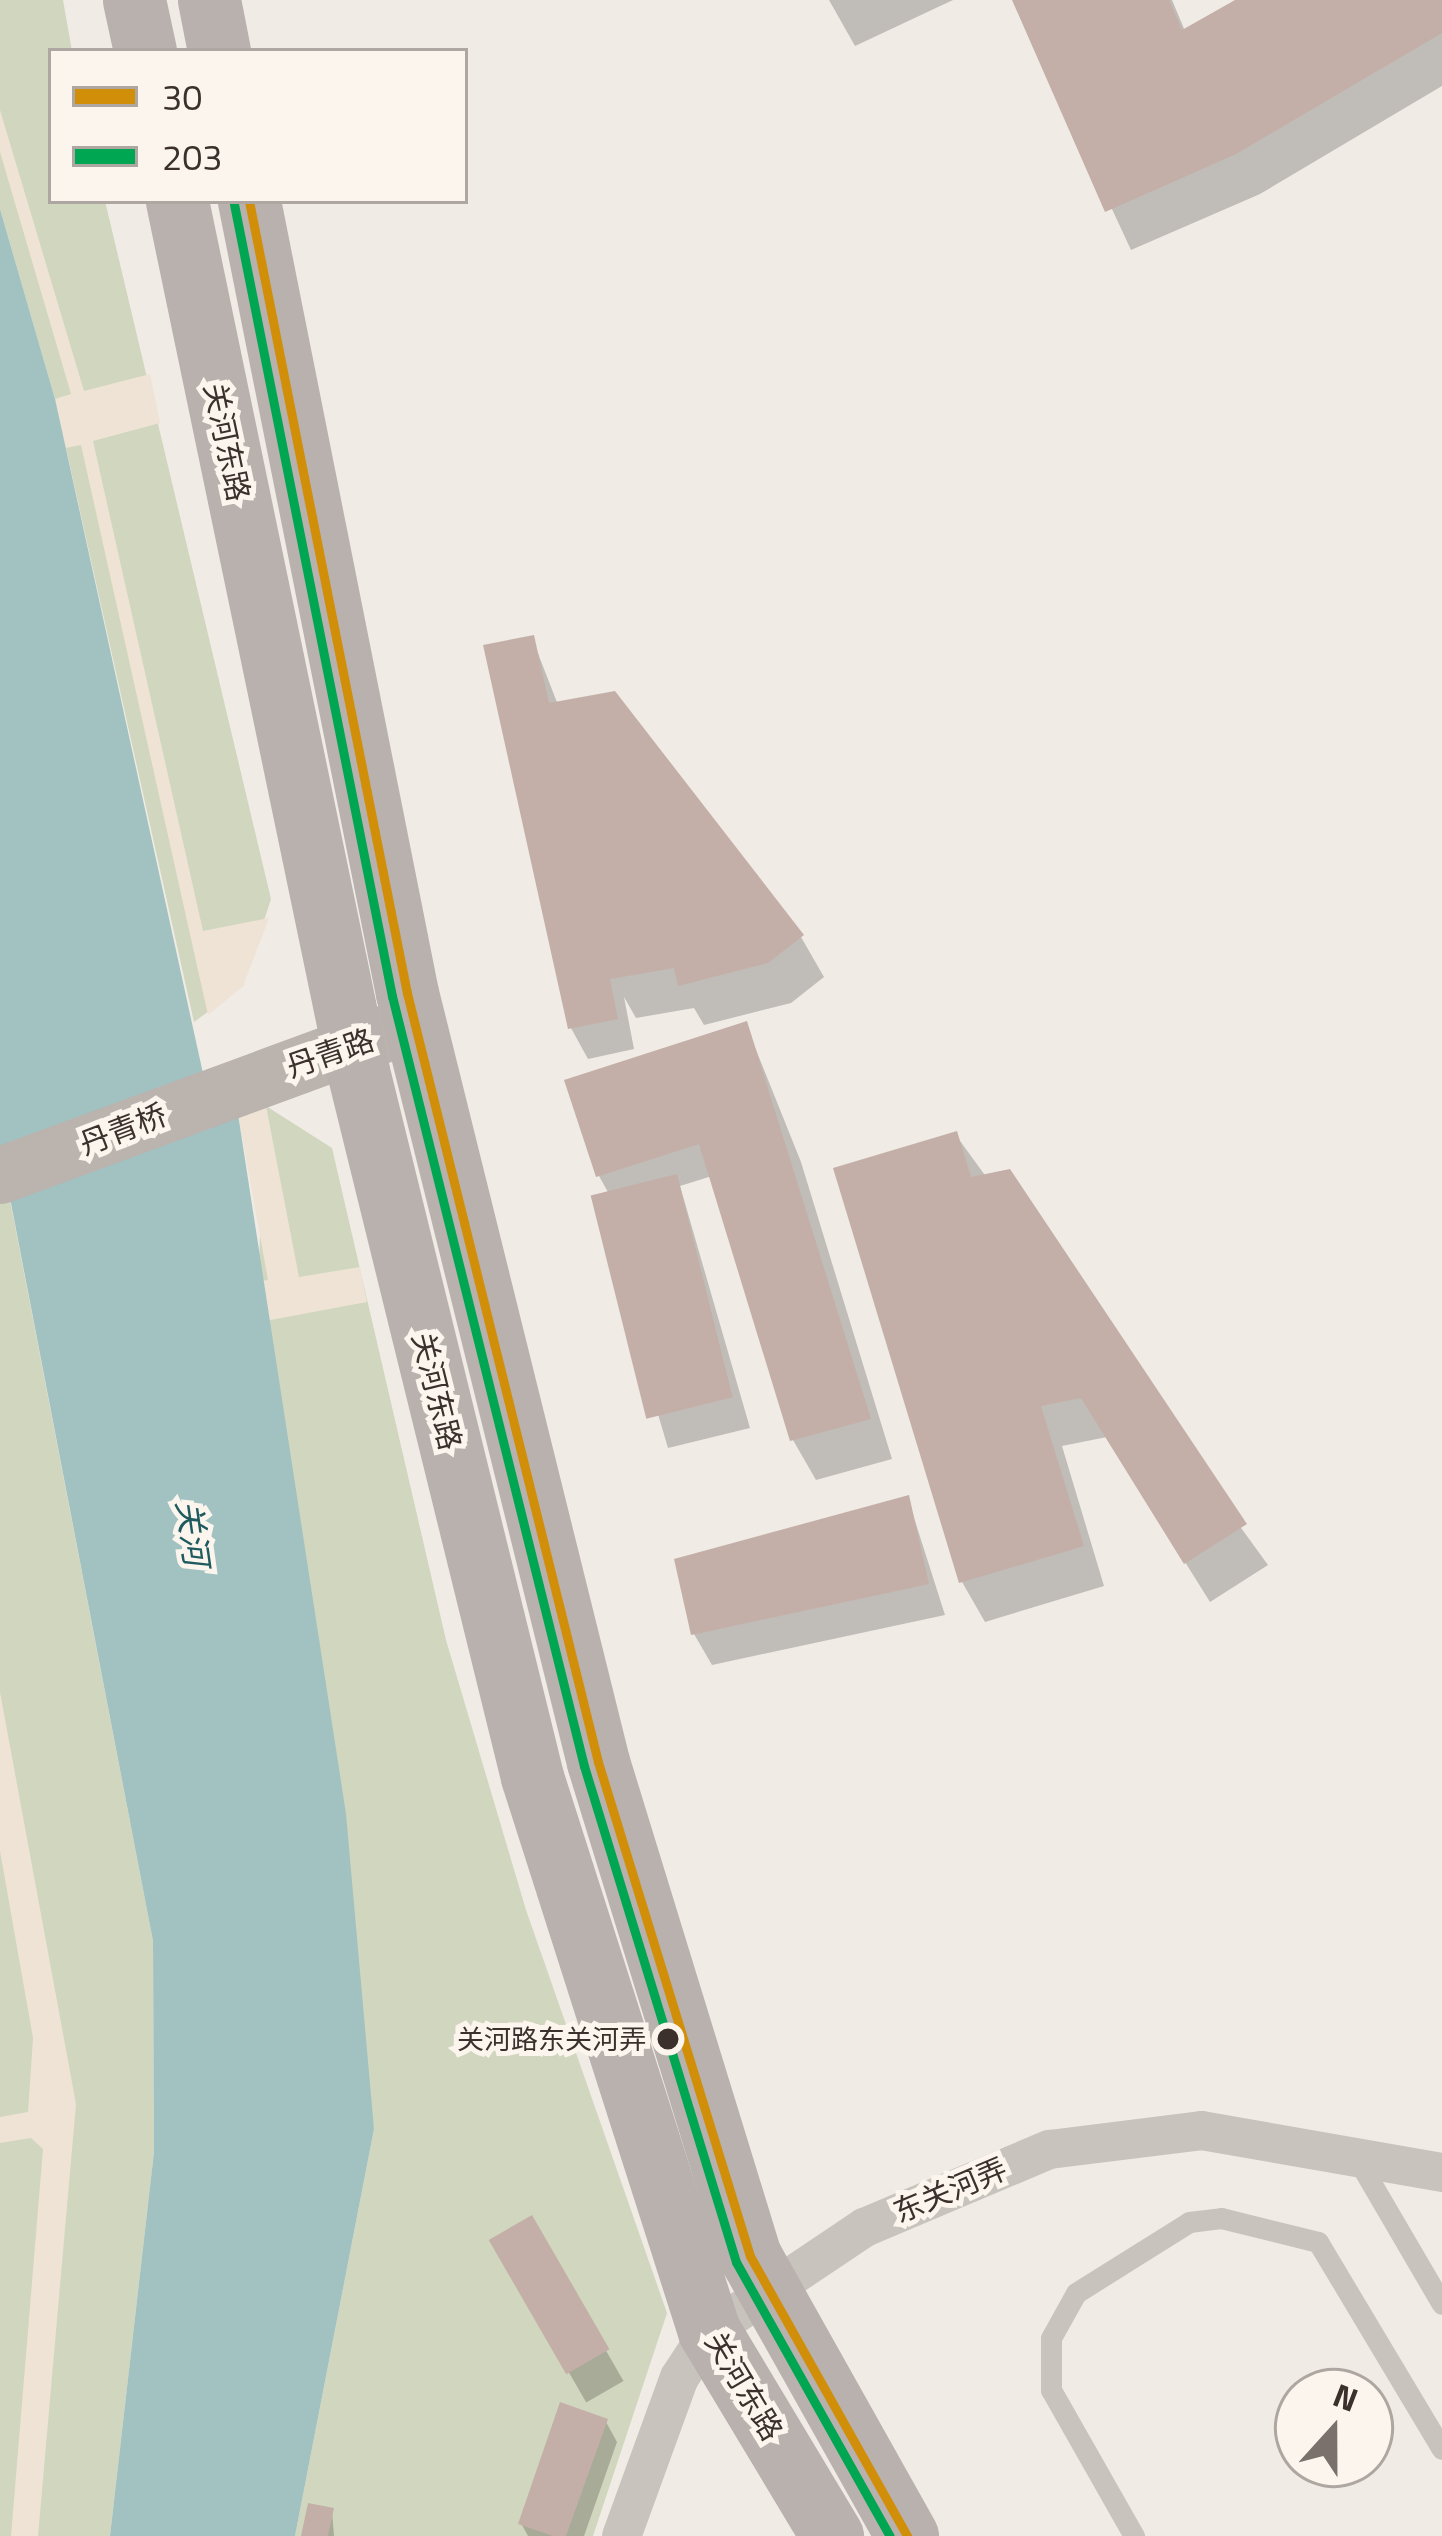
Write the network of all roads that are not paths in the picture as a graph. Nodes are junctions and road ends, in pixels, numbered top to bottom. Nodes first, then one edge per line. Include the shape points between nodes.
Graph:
1 (134, 0) edge
2 (209, 0) edge
3 (144, 48) edge
4 (218, 48) edge
5 (177, 204) edge
6 (250, 204) edge
7 (411, 1008) junction
8 (350, 1029) junction
9 (244, 1068) junction
10 (0, 1147) edge
11 (0, 1175) edge
12 (1355, 2157) junction
13 (1442, 2172) edge
14 (769, 2294) junction
15 (1442, 2304) edge
16 (709, 2331) junction
17 (1438, 2435) edge
18 (621, 2536) edge
19 (832, 2536) edge
20 (908, 2536) edge
21 (1134, 2536) edge

1 - 3 main road
2 - 4 main road
5 - 8 main road, 关河东路
6 - 7 main road
7 - 8 street, 丹青路
7 - 14 main road via 598,1762
8 - 9 street, 丹青路
8 - 16 main road, 关河东路 via 532,1777
9 - 10 street, 丹青桥
9 - 11 street, 丹青桥
12 - 13 street, 东关河弄
12 - 14 street, 东关河弄 via 1201,2130 1049,2149 864,2227
12 - 15 lane
14 - 16 street, 东关河弄
14 - 20 main road
16 - 18 street, 东关河弄 via 680,2377
16 - 19 main road, 关河东路
17 - 21 lane via 1318,2242 1220,2218 1189,2222 1076,2293 1051,2338 1051,2390

